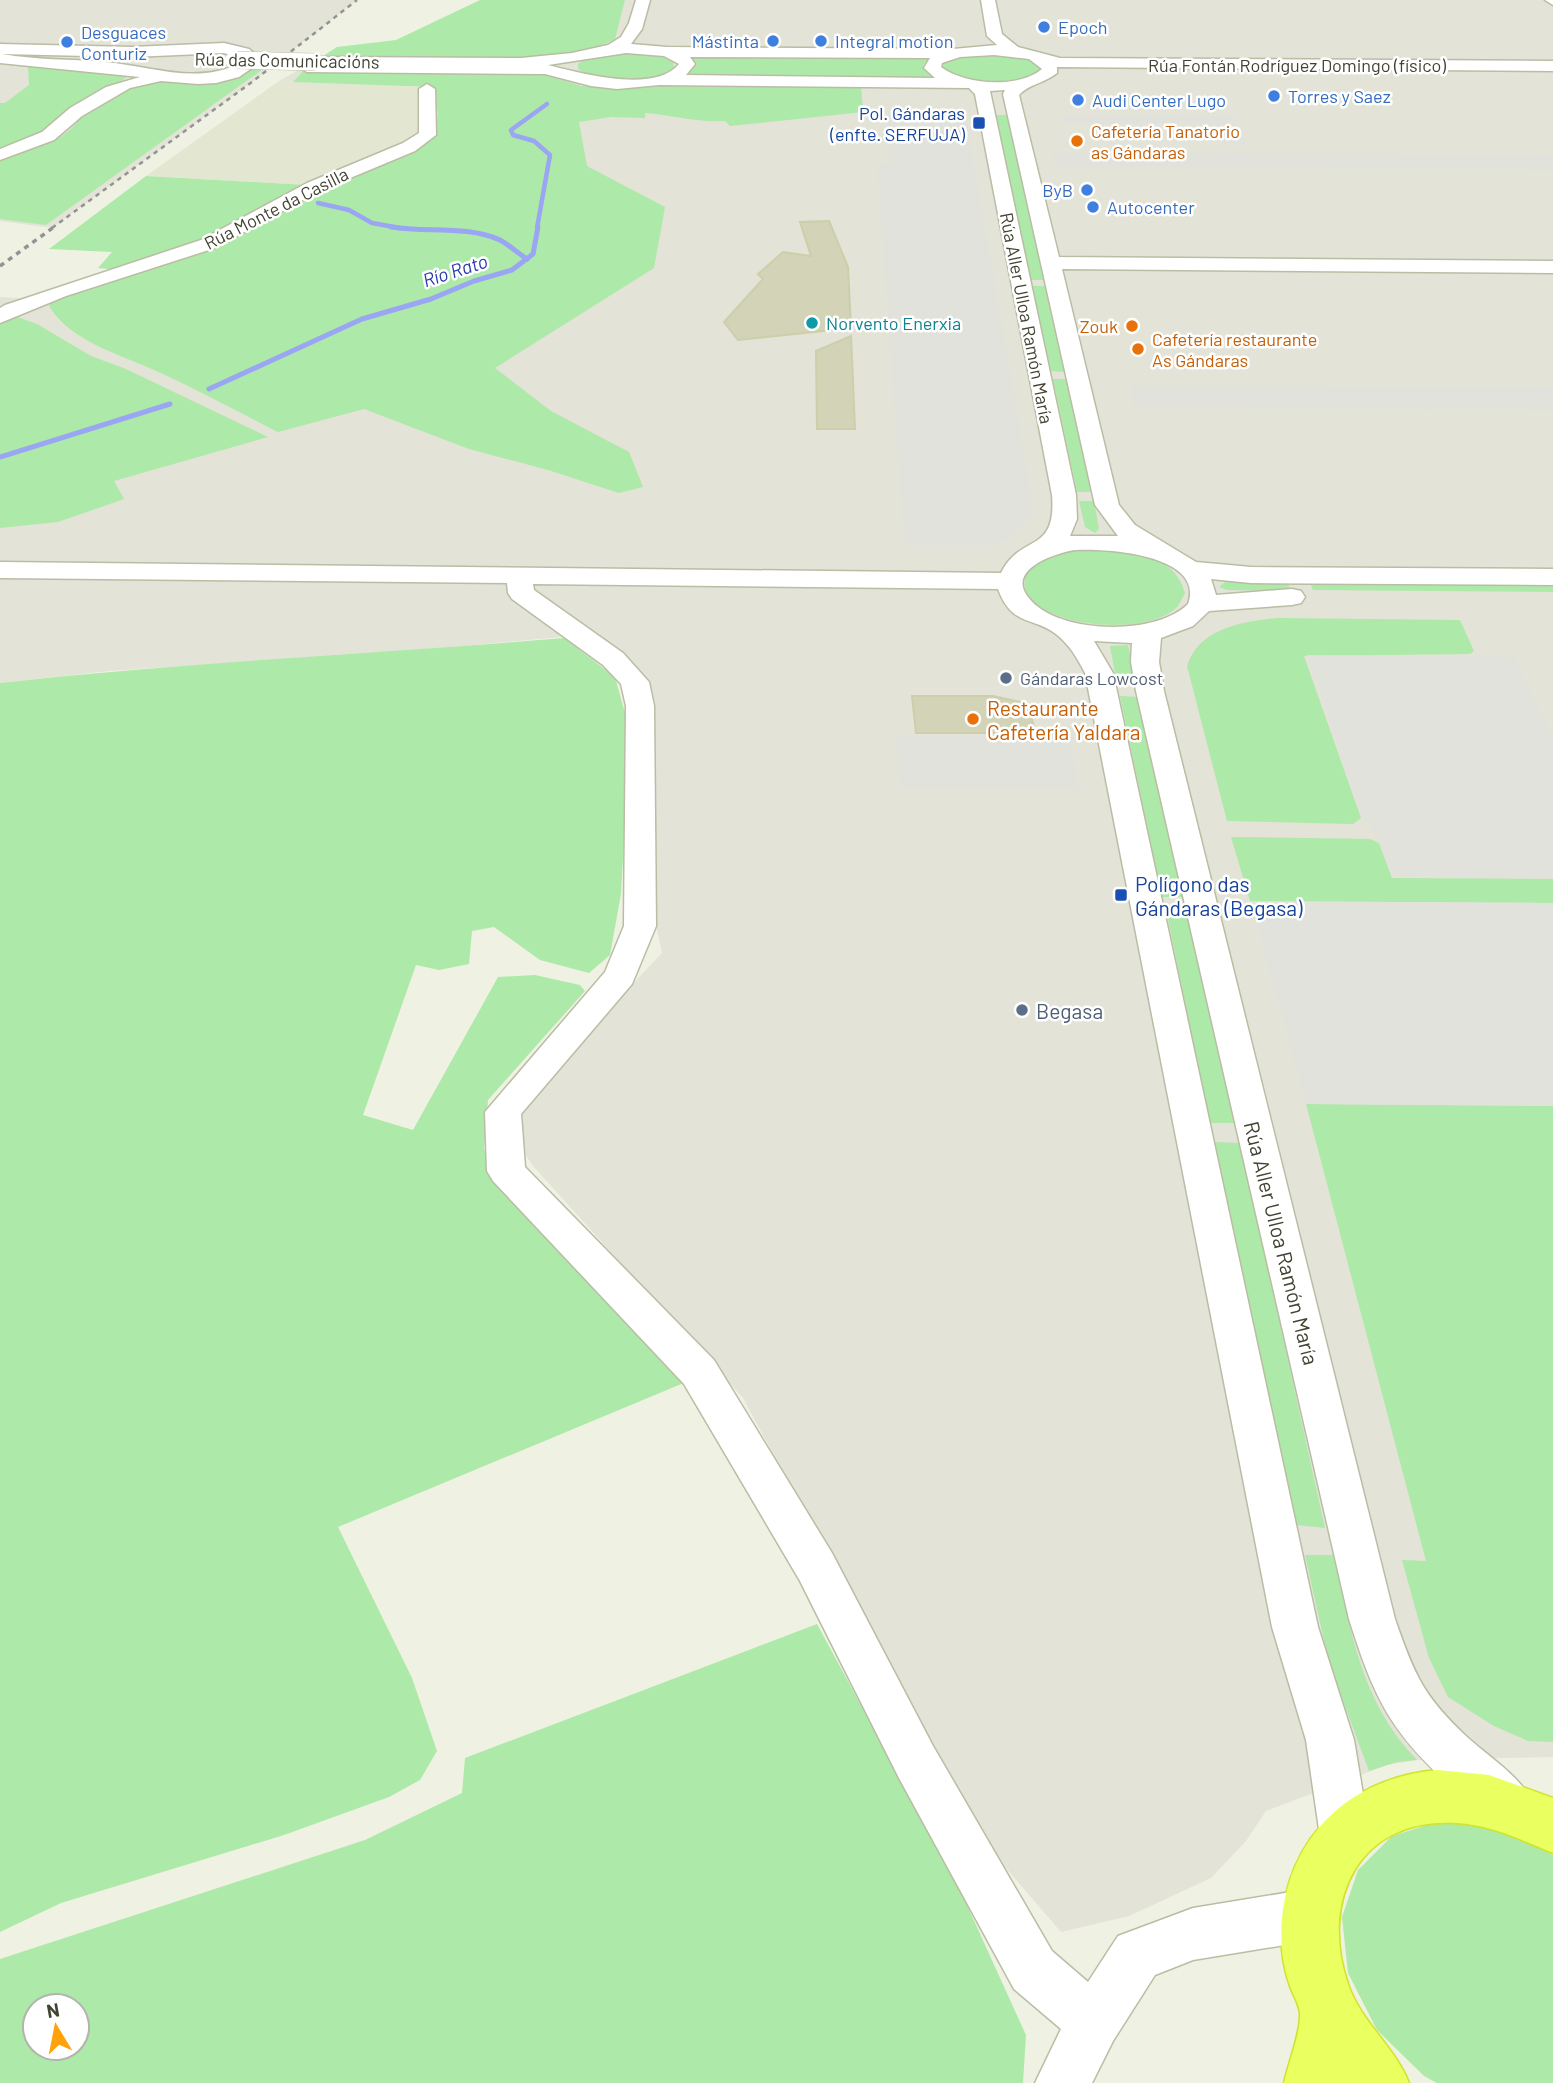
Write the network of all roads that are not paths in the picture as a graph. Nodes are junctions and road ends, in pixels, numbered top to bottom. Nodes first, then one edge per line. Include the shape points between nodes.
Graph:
1 (643, 0) edge
2 (988, 0) edge
3 (637, 30) junction
4 (960, 46) junction
5 (612, 49) junction
6 (660, 50) junction
7 (1013, 51) junction
8 (704, 52) junction
9 (0, 54) edge
10 (1041, 59) junction
11 (1553, 66) edge
12 (573, 67) junction
13 (1553, 74) edge
14 (127, 77) junction
15 (1044, 77) junction
16 (659, 80) junction
17 (897, 81) junction
18 (969, 84) junction
19 (1020, 84) junction
20 (427, 89) dead end
21 (985, 108) junction
22 (0, 155) edge
23 (1050, 263) junction
24 (1553, 267) edge
25 (0, 317) edge
26 (1045, 548) junction
27 (1164, 554) junction
28 (1189, 569) junction
29 (0, 570) edge
30 (520, 576) junction
31 (1553, 577) edge
32 (1012, 581) junction
33 (1553, 599) edge
34 (1202, 604) junction
35 (1065, 628) junction
36 (1149, 633) junction
37 (1543, 1821) edge
38 (1345, 1836) junction
39 (1310, 1915) junction
40 (1330, 2016) junction
41 (1094, 2022) junction
42 (1063, 2083) edge
43 (1314, 2083) edge
44 (1379, 2083) edge

1 - 3 street
2 - 7 street via 995,36
3 - 5 street
3 - 6 street via 639,38
3 - 8 street via 661,44
4 - 7 street
4 - 8 street via 907,53
4 - 18 street via 936,60 932,68 943,77
5 - 6 street, Rúa das Comunicacións
5 - 12 street, Rúa das Comunicacións
6 - 8 street
6 - 16 street via 684,59 685,69
7 - 10 street
9 - 12 street, Rúa das Comunicacións, bridge via 232,63
9 - 14 street
9 - 14 street via 224,48 251,57 250,64 225,76 195,80
10 - 11 street, Rúa Fontán Rodríguez Domingo (físico) via 1108,64
10 - 15 street via 1051,70
12 - 16 street, Rúa das Comunicacións via 610,83
13 - 15 street, Rúa Fontán Rodríguez Domingo (físico) via 1111,72
14 - 22 street via 48,136
15 - 19 street
16 - 17 street
17 - 18 street
17 - 21 street via 947,89
18 - 19 street
18 - 21 street, Rúa Aller Ulloa Ramón María via 982,93
19 - 23 street, Rúa Aller Ulloa Ramón María via 1011,94
20 - 25 street, Rúa Monte da Casilla via 427,135 409,147 313,187 208,244 59,292
21 - 26 street, Rúa Aller Ulloa Ramón María via 1064,495 1065,524
23 - 24 street
23 - 27 street, Rúa Aller Ulloa Ramón María via 1107,505 1125,529
26 - 27 street, Rúa Aller Ulloa Ramón María via 1104,541
26 - 32 street, Rúa Aller Ulloa Ramón María via 1020,563
27 - 28 street, Rúa Aller Ulloa Ramón María
28 - 31 street via 1251,575
28 - 34 street via 1199,580
29 - 30 street
30 - 32 street
30 - 41 street via 521,593 612,659 635,682 640,706 640,926 620,976 503,1112 506,1171 699,1372 816,1567 916,1762 1033,1970
32 - 35 street via 1021,605
33 - 34 street via 1301,597
34 - 36 street via 1182,621
35 - 36 street via 1121,636
35 - 38 street via 1082,643 1099,673 1295,1627 1330,1740
36 - 37 street, Rúa Aller Ulloa Ramón María via 1144,644 1150,691 1376,1630 1399,1693 1417,1717 1450,1753
37 - 38 highway via 1464,1796 1419,1798 1378,1811
38 - 39 highway via 1321,1871
39 - 40 highway via 1312,1965
39 - 41 street via 1193,1934 1137,1955
40 - 43 highway
40 - 44 highway
41 - 42 street

